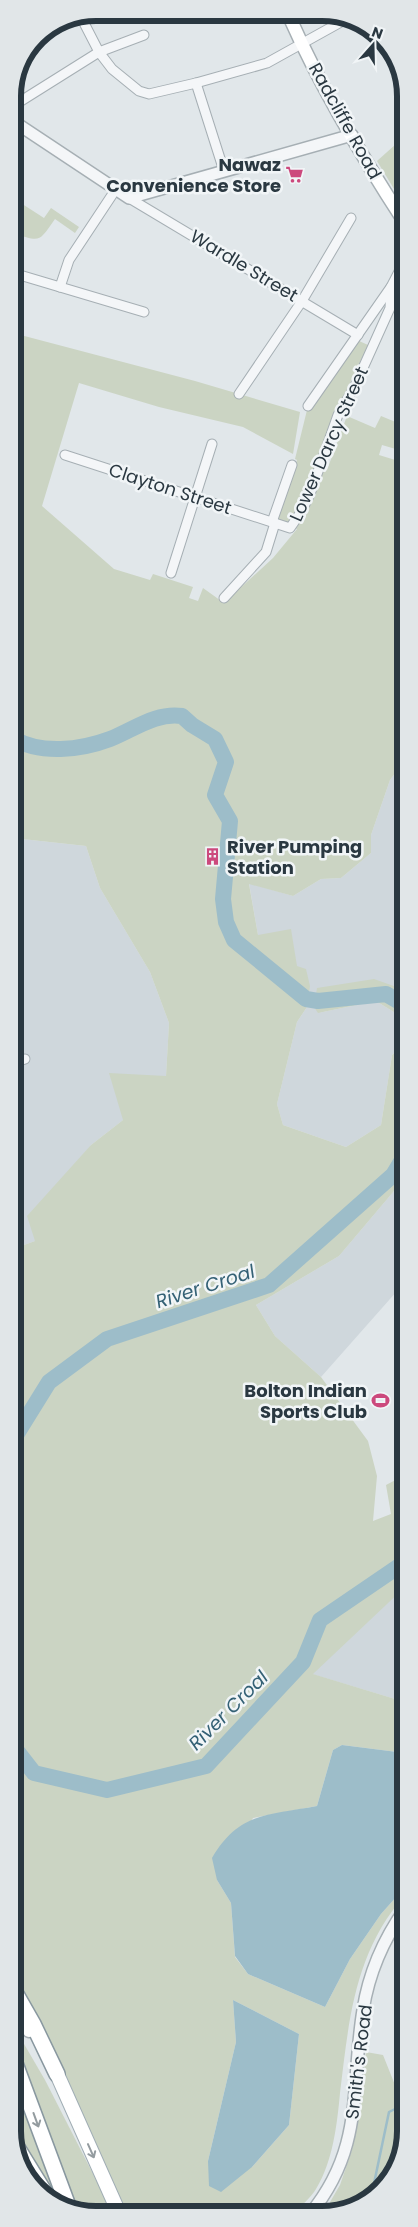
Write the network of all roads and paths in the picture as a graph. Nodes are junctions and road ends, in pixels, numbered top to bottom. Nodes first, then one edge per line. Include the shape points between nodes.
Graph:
1 (291, 21) edge
2 (84, 23) edge
3 (339, 24) edge
4 (144, 35) dead end
5 (302, 45) junction
6 (99, 52) junction
7 (196, 83) junction
8 (21, 101) edge
9 (21, 126) edge
10 (352, 135) junction
11 (224, 172) junction
12 (116, 190) junction
13 (129, 198) junction
14 (397, 210) edge
15 (351, 218) dead end
16 (21, 275) edge
17 (397, 275) edge
18 (60, 287) junction
19 (391, 287) junction
20 (302, 301) junction
21 (144, 312) dead end
22 (358, 335) junction
23 (239, 394) dead end
24 (308, 406) dead end
25 (212, 444) dead end
26 (65, 455) dead end
27 (292, 465) dead end
28 (195, 497) junction
29 (273, 522) junction
30 (170, 573) dead end
31 (224, 598) dead end
32 (25, 1058) dead end
33 (21, 1059) edge
34 (397, 1921) edge
35 (21, 2003) edge
36 (21, 2018) edge
37 (57, 2074) junction
38 (21, 2080) edge
39 (65, 2199) edge
40 (116, 2206) edge
41 (316, 2206) edge

1 - 5 main road, Radcliffe Road
2 - 6 street
3 - 5 street
4 - 6 street
5 - 7 street via 266,63
5 - 10 main road, Radcliffe Road
6 - 7 street via 117,73 144,93
6 - 8 street
7 - 11 street
9 - 12 street
10 - 11 street
10 - 14 main road, Radcliffe Road
11 - 13 street
12 - 13 street
12 - 18 street via 69,260
13 - 20 street, Wardle Street
15 - 20 street
16 - 18 street
17 - 19 street
18 - 21 street
19 - 22 street
19 - 29 street, Lower Darcy Street via 390,308 354,388 338,415 302,512 288,529
20 - 22 street, Wardle Street
20 - 23 street
22 - 24 street
25 - 28 street
26 - 28 street, Clayton Street
27 - 29 street
28 - 29 street, Clayton Street
28 - 30 street
29 - 31 street via 266,552
32 - 33 street
34 - 41 street, Smith's Road via 380,1950 370,1978 363,2010 349,2140 339,2169
35 - 37 highway
36 - 37 main road
37 -> 40 main road
38 -> 39 highway

